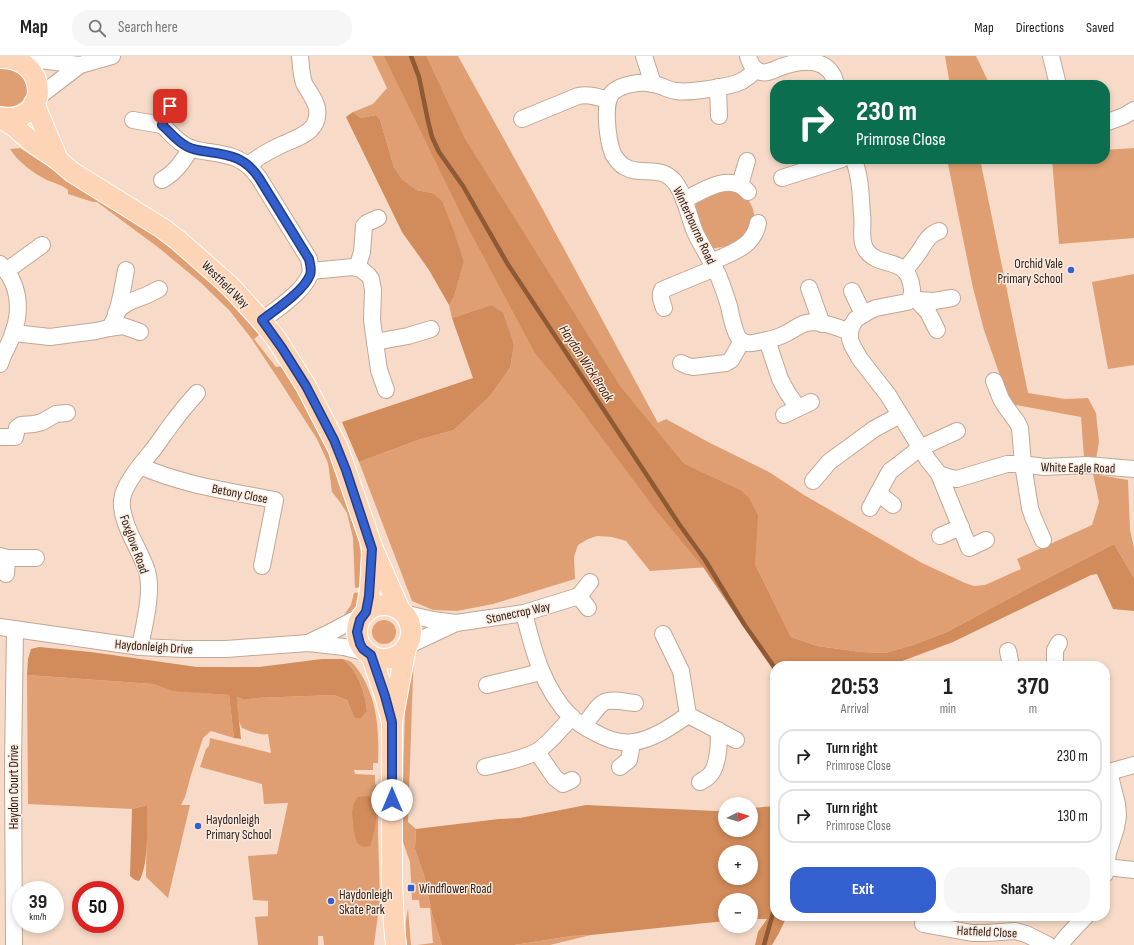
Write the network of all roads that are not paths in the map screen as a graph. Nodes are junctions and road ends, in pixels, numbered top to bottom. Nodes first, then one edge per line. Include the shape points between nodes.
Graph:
1 (112, 56) edge
2 (300, 56) edge
3 (644, 56) edge
4 (748, 56) edge
5 (1051, 56) edge
6 (14, 58) edge
7 (822, 60) edge
8 (80, 65) junction
9 (756, 70) junction
10 (835, 80) edge
11 (1057, 80) edge
12 (653, 84) junction
13 (718, 87) junction
14 (35, 100) junction
15 (608, 100) junction
16 (170, 106) dead end
17 (1134, 110) edge
18 (719, 116) dead end
19 (0, 117) edge
20 (522, 119) dead end
21 (132, 120) dead end
22 (1110, 120) edge
23 (162, 125) junction
24 (191, 148) junction
25 (58, 160) junction
26 (747, 161) dead end
27 (826, 164) edge
28 (855, 164) edge
29 (249, 165) junction
30 (782, 178) dead end
31 (162, 180) dead end
32 (684, 200) junction
33 (378, 218) dead end
34 (758, 223) dead end
35 (939, 231) dead end
36 (42, 245) dead end
37 (713, 265) junction
38 (3, 267) edge
39 (357, 268) junction
40 (126, 270) dead end
41 (905, 270) junction
42 (311, 271) junction
43 (809, 288) dead end
44 (159, 289) dead end
45 (852, 291) dead end
46 (915, 297) junction
47 (952, 298) dead end
48 (664, 308) dead end
49 (116, 313) junction
50 (863, 314) junction
51 (262, 320) junction
52 (822, 324) junction
53 (109, 328) junction
54 (431, 329) dead end
55 (937, 330) dead end
56 (140, 332) dead end
57 (850, 332) junction
58 (14, 333) junction
59 (767, 340) junction
60 (742, 341) junction
61 (375, 342) junction
62 (681, 363) dead end
63 (0, 364) edge
64 (994, 381) dead end
65 (386, 390) dead end
66 (197, 393) dead end
67 (798, 408) dead end
68 (67, 413) dead end
69 (900, 415) junction
70 (957, 431) dead end
71 (0, 437) edge
72 (920, 448) junction
73 (1023, 464) junction
74 (140, 466) junction
75 (1134, 469) edge
76 (939, 474) junction
77 (813, 481) dead end
78 (878, 493) junction
79 (893, 505) dead end
80 (870, 508) dead end
81 (961, 527) junction
82 (940, 536) dead end
83 (986, 540) dead end
84 (1043, 540) dead end
85 (372, 549) junction
86 (4, 557) edge
87 (36, 558) dead end
88 (262, 566) dead end
89 (6, 574) dead end
90 (590, 582) dead end
91 (401, 611) junction
92 (524, 613) junction
93 (365, 614) junction
94 (456, 623) junction
95 (8, 628) edge
96 (664, 634) dead end
97 (308, 642) junction
98 (1059, 643) dead end
99 (140, 647) junction
100 (406, 647) junction
101 (369, 654) junction
102 (1054, 661) edge
103 (541, 672) junction
104 (487, 685) dead end
105 (636, 703) dead end
106 (688, 715) junction
107 (392, 722) junction
108 (578, 722) junction
109 (718, 730) junction
110 (736, 740) dead end
111 (628, 743) junction
112 (537, 752) junction
113 (6, 765) edge
114 (1134, 765) edge
115 (620, 767) dead end
116 (485, 768) dead end
117 (1110, 771) edge
118 (572, 780) dead end
119 (700, 782) dead end
120 (1110, 782) edge
121 (1110, 847) edge
122 (1110, 870) edge
123 (1134, 870) edge
124 (1081, 921) edge
125 (957, 923) edge
126 (923, 924) dead end
127 (14, 945) edge
128 (396, 945) edge
129 (1048, 945) edge
130 (1060, 945) edge

1 - 8 street
2 - 29 street via 301,75 316,108 315,122 311,130 303,136 263,154
3 - 12 street
4 - 9 street
5 - 11 street
6 - 8 street
6 - 14 main road via 32,68 38,84
7 - 9 street via 788,64 764,72
7 - 10 street
8 - 14 street
9 - 13 street via 742,81
12 - 13 street via 677,91
12 - 15 street via 627,86 613,92
13 - 18 street
14 - 19 main road, Westfield Way via 28,111 19,116
14 - 25 main road
15 - 20 street via 587,94
15 - 32 street, Winterbourne Road via 607,123 610,145 616,159 630,170 666,174 676,182
16 - 23 street
17 - 22 street
19 - 25 main road, Westfield Way
21 - 23 street
23 - 24 street via 180,142
24 - 29 street via 232,156
24 - 31 street via 178,168
25 - 51 main road, Westfield Way via 179,241 230,286
26 - 32 street via 744,189 726,182
27 - 30 street
28 - 41 street via 863,216 862,242 871,256
29 - 42 street via 309,259
32 - 37 street, Winterbourne Road via 690,220
33 - 39 street via 364,226 364,241
34 - 37 street via 754,236 747,245
35 - 41 street via 928,237
36 - 38 street
37 - 48 street via 662,290 660,297
37 - 60 street, Winterbourne Road
38 - 58 street via 15,284 18,295
39 - 42 street
39 - 61 street via 371,279 374,290 372,320
40 - 49 street
41 - 46 street
42 - 51 street via 295,294
43 - 52 street
44 - 49 street via 126,303
45 - 50 street
46 - 47 street via 934,301
46 - 50 street via 907,302 876,308
46 - 55 street via 928,312
49 - 53 street
50 - 57 street via 854,321
51 - 85 main road, Westfield Way via 306,386 332,438 346,470
52 - 57 street
52 - 59 street via 806,323 780,337
53 - 56 street via 123,326
53 - 58 street via 50,337
54 - 61 street
57 - 69 street via 852,345 860,359
58 - 63 street
59 - 60 street via 748,343
59 - 67 street via 780,379
60 - 62 street via 726,363 693,367
61 - 65 street via 376,357
64 - 73 street, White Eagle Road via 1001,399 1020,428
66 - 74 street, Foxglove Road
68 - 71 street via 56,414 42,422 21,425 17,428 15,437
69 - 72 street
69 - 77 street via 874,429 829,462
70 - 72 street
72 - 76 street
72 - 78 street via 890,471
73 - 75 street, White Eagle Road via 1044,467 1087,464
73 - 76 street, White Eagle Road via 1006,464 957,479
73 - 84 street, White Eagle Road via 1030,508
74 - 88 street, Betony Close via 184,482 275,500
74 - 99 street, Foxglove Road via 122,498 126,520 148,579 147,606
76 - 81 street
78 - 79 street
78 - 80 street
81 - 82 street
81 - 83 street via 969,548
85 - 91 main road, Westfield Way
85 - 93 main road, Westfield Way via 370,589
86 - 87 street
86 - 89 street
90 - 92 street, Stonecrop Way via 584,602
91 - 93 main road via 386,605 372,608
91 - 94 street, Stonecrop Way via 428,619
91 - 100 main road, Westfield Way via 411,629
92 - 94 street, Stonecrop Way
92 - 103 street
93 - 97 street, Haydonleigh Drive
93 - 101 main road, Westfield Way via 360,620 357,632 360,644
94 - 100 street, Stonecrop Way
95 - 99 street, Haydonleigh Drive
95 - 113 street, Haydon Court Drive
96 - 106 street via 681,671
97 - 99 street, Haydonleigh Drive via 226,649
97 - 101 street, Haydonleigh Drive via 344,647
98 - 102 street
100 - 101 main road via 390,658
100 - 107 main road, Westfield Way
101 - 107 main road, Westfield Way
103 - 104 street
103 - 108 street via 555,696
105 - 108 street via 608,700
106 - 109 street
106 - 111 street via 653,737
107 - 128 main road, Westfield Way via 392,881
108 - 111 street via 610,740
108 - 112 street via 547,742
109 - 110 street
109 - 119 street via 720,740 715,766 710,776
111 - 115 street via 631,749 628,760
112 - 116 street
112 - 118 street via 556,778 564,784
113 - 127 street, Haydon Court Drive
114 - 117 street
120 - 121 street via 1118,816
122 - 123 street
124 - 130 street
125 - 126 street, Hatfield Close
125 - 129 street, Hatfield Close via 972,933 1015,931

